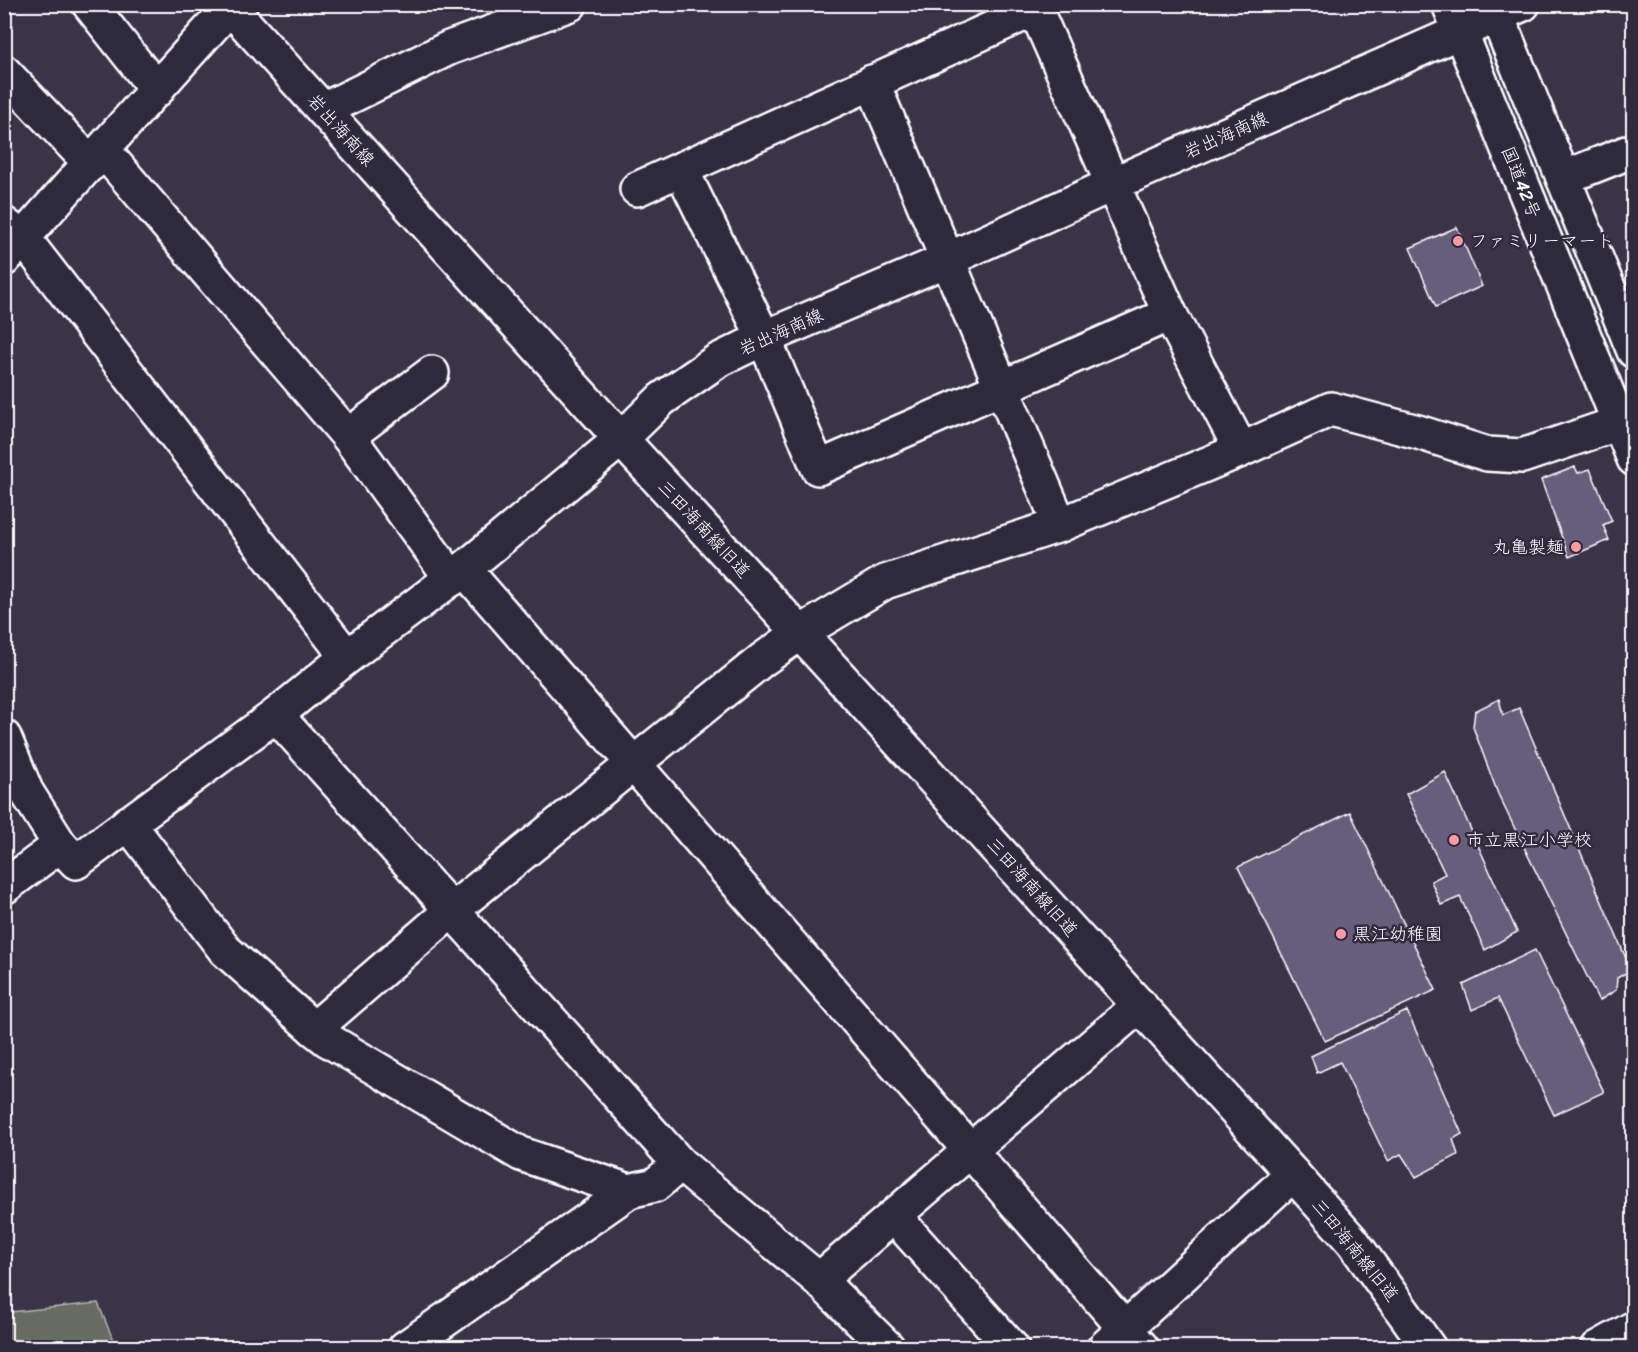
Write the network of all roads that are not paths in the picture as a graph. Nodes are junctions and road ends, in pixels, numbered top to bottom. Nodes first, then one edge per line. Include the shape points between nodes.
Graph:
1 (89, 4) edge
2 (570, 4) edge
3 (228, 6) edge
4 (1034, 7) edge
5 (1504, 8) edge
6 (1454, 18) edge
7 (4, 72) edge
8 (872, 82) junction
9 (157, 90) junction
10 (323, 110) junction
11 (1634, 150) edge
12 (97, 157) junction
13 (681, 168) junction
14 (1563, 178) junction
15 (1113, 184) junction
16 (637, 189) dead end
17 (11, 241) edge
18 (949, 259) junction
19 (1170, 314) junction
20 (764, 338) junction
21 (1634, 351) edge
22 (432, 374) dead end
23 (1002, 388) junction
24 (1626, 421) edge
25 (348, 436) junction
26 (621, 439) junction
27 (1241, 450) junction
28 (1634, 459) edge
29 (1060, 525) junction
30 (458, 574) junction
31 (800, 633) junction
32 (347, 657) junction
33 (276, 715) junction
34 (4, 737) edge
35 (634, 764) junction
36 (128, 823) junction
37 (60, 845) junction
38 (4, 887) edge
39 (452, 910) junction
40 (1140, 1005) junction
41 (314, 1029) junction
42 (970, 1150) junction
43 (680, 1164) junction
44 (1293, 1174) junction
45 (629, 1191) junction
46 (894, 1216) junction
47 (819, 1280) junction
48 (1634, 1328) edge
49 (1413, 1339) edge
50 (1124, 1341) edge
51 (405, 1347) edge
52 (888, 1347) edge
53 (1012, 1347) edge
54 (1598, 1347) edge

1 - 9 main road
2 - 10 main road via 449,48
3 - 9 main road
3 - 10 main road, 岩出海南線
4 - 8 main road
4 - 15 main road
5 - 6 main road, 岩出海南線
5 - 14 main road
6 - 15 main road, 岩出海南線
6 - 24 main road, 国道42号
7 - 12 main road
8 - 13 main road
8 - 18 main road
9 - 12 main road
10 - 26 main road, 岩出海南線
11 - 14 main road
12 - 17 main road
12 - 25 main road
13 - 16 main road
13 - 20 main road
14 - 21 main road
15 - 18 main road, 岩出海南線
15 - 19 main road
17 - 32 main road
18 - 20 main road, 岩出海南線
18 - 23 main road
19 - 23 main road
19 - 27 main road
20 - 23 main road via 818,468
20 - 26 main road, 岩出海南線 via 717,361 662,399
22 - 25 main road
23 - 29 main road
24 - 27 main road via 1522,456 1487,454 1331,409
24 - 28 main road, 国道42号
25 - 30 main road
26 - 30 main road
26 - 31 main road, 三田海南線旧道
27 - 29 main road
29 - 31 main road via 885,582
30 - 32 main road
30 - 35 main road
31 - 35 main road
31 - 40 main road, 三田海南線旧道
32 - 33 main road
33 - 36 main road
33 - 39 main road
34 - 37 main road via 26,791
35 - 39 main road
35 - 42 main road
36 - 37 main road via 76,862
36 - 41 main road via 225,950
37 - 38 main road
39 - 41 main road
39 - 43 main road
40 - 42 main road
40 - 44 main road, 三田海南線旧道
41 - 45 main road via 521,1154
42 - 46 main road
42 - 50 main road
43 - 45 main road via 655,1185
43 - 47 main road
44 - 49 main road, 三田海南線旧道 via 1353,1242
44 - 50 main road
45 - 51 main road
46 - 47 main road
46 - 53 main road
47 - 52 main road
48 - 54 main road

